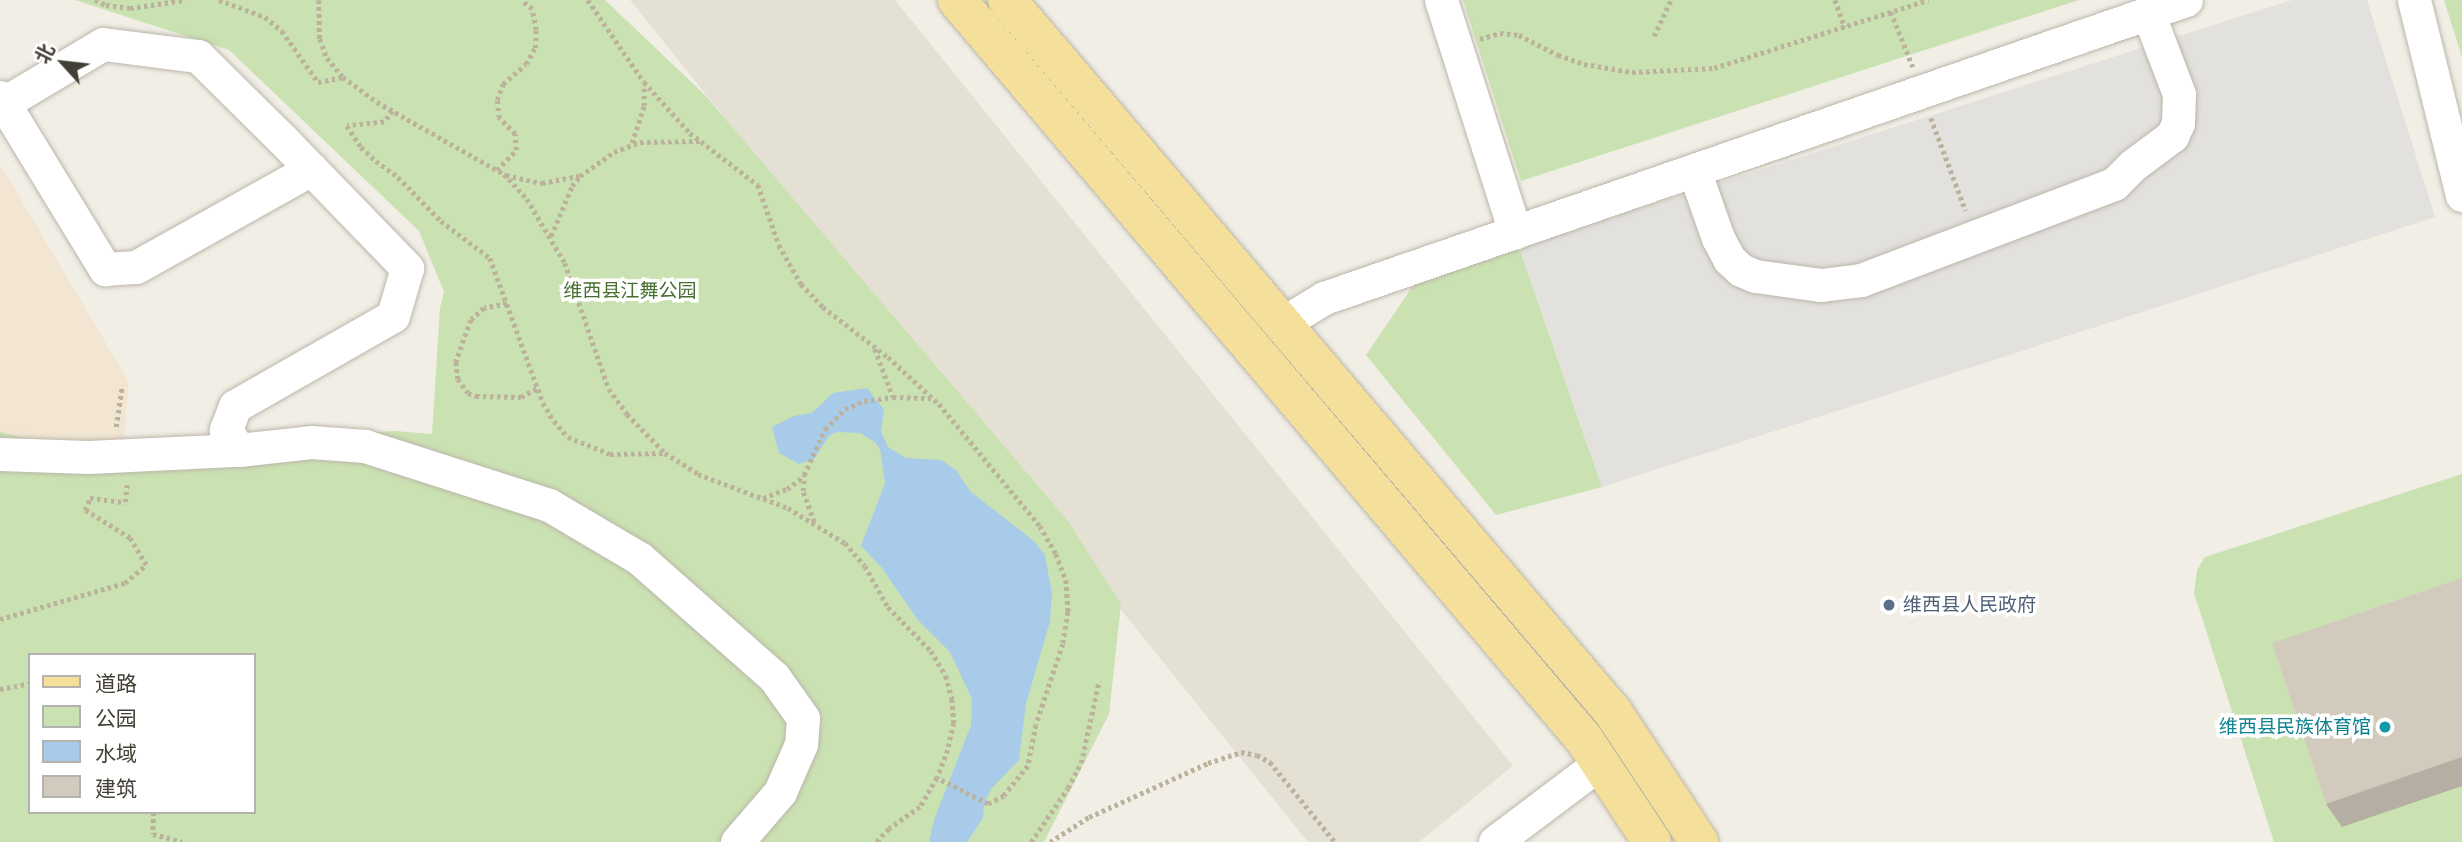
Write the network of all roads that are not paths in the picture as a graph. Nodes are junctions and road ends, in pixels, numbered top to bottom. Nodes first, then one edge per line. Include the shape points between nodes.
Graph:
1 (957, 0) edge
2 (1007, 0) edge
3 (1441, 0) edge
4 (2186, 0) edge
5 (2414, 0) edge
6 (2148, 13) junction
7 (2, 100) edge
8 (311, 169) junction
9 (1695, 170) junction
10 (2462, 195) edge
11 (1515, 232) junction
12 (1283, 323) junction
13 (239, 450) junction
14 (0, 454) edge
15 (1601, 762) junction
16 (737, 842) edge
17 (1495, 842) edge
18 (1652, 842) edge
19 (1699, 842) edge

1 - 15 main road
2 - 12 main road
3 - 11 street
4 - 6 street
5 - 10 street
6 - 9 street
6 - 9 street via 2179,94 2178,123 2172,136 2113,184 1861,280 1821,285 1755,276 1729,259
7 - 8 street via 103,44 198,55
7 - 8 street via 105,269 136,267
8 - 13 street via 407,268 393,316 235,406 226,430
9 - 11 street
11 - 12 street via 1324,298
12 - 19 main road via 1613,712
13 - 14 street
13 - 16 street via 311,442 365,446 549,505 639,558 774,677 803,719 801,744 780,792
15 - 17 street
15 - 18 main road

